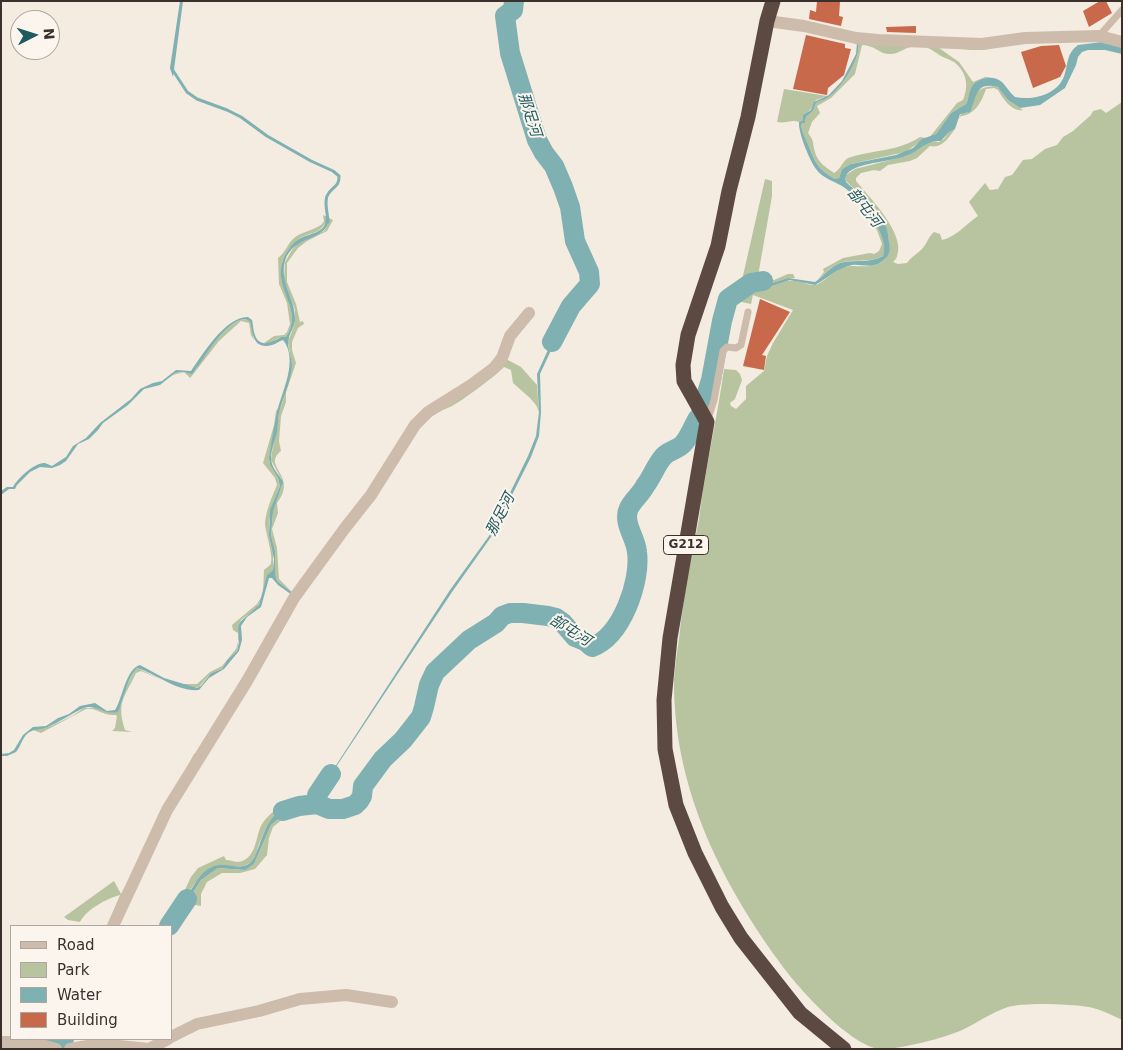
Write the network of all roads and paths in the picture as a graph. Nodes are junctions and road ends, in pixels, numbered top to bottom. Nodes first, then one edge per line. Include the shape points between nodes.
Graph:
1 (773, 1) edge
2 (1122, 10) edge
3 (767, 21) junction
4 (1099, 36) junction
5 (1122, 42) edge
6 (748, 312) dead end
7 (529, 313) dead end
8 (707, 422) junction
9 (113, 925) edge
10 (392, 1002) dead end
11 (172, 1037) edge
12 (166, 1040) edge
13 (1, 1042) edge
14 (46, 1044) edge
15 (70, 1049) edge
16 (844, 1049) edge

1 - 3 highway
2 - 4 lane
3 - 4 street via 878,40 974,44 1024,38
3 - 8 highway via 718,246 688,335 683,365 684,381
4 - 5 street
6 - 8 lane via 741,345 722,351
7 - 9 street via 510,336 502,358 494,368 428,412 416,425 371,496 304,584 167,810
8 - 16 highway, G212 via 666,671 664,724 676,804 695,853 741,938 800,1013
10 - 11 street via 346,996 300,1000 197,1024
12 - 15 street via 149,1048 99,1044
13 - 14 street

